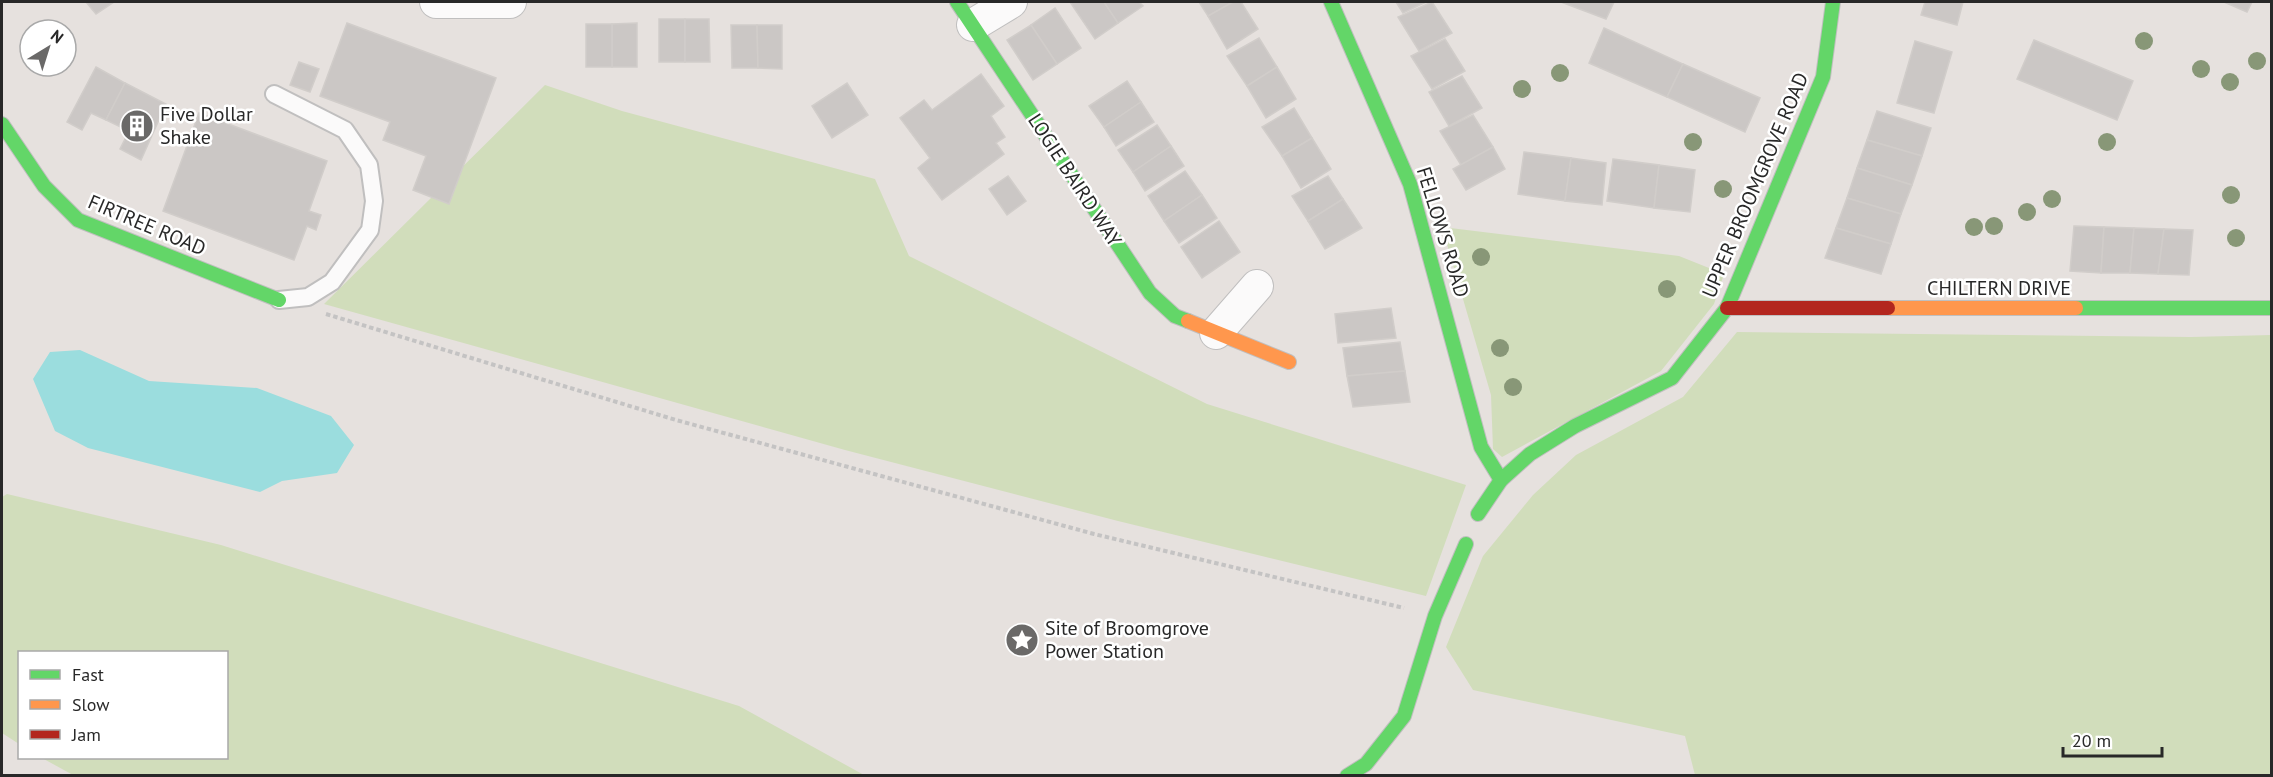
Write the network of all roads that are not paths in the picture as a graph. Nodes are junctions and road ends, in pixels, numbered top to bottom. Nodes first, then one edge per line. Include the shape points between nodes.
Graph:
1 (436, 2) edge
2 (510, 2) edge
3 (1011, 2) edge
4 (1331, 2) edge
5 (1833, 2) edge
6 (965, 13) edge
7 (274, 94) dead end
8 (2, 124) edge
9 (1257, 286) dead end
10 (279, 300) joint
11 (1727, 308) junction
12 (2271, 308) edge
13 (1216, 333) junction
14 (1289, 362) dead end
15 (1501, 480) junction
16 (1478, 514) dead end
17 (1466, 544) dead end
18 (1347, 776) edge

1 - 2 street
3 - 6 street
4 - 15 street, FELLOWS ROAD via 1410,184 1481,447
5 - 11 street, UPPER BROOMGROVE ROAD via 1823,77
6 - 13 street, LOGIE BAIRD WAY via 1150,293 1174,316
7 - 10 lane via 345,130 369,165 374,201 370,230 332,282 308,297
8 - 10 street, FIRTREE ROAD via 44,186 78,220
9 - 13 street
11 - 12 street, CHILTERN DRIVE
11 - 15 street, UPPER BROOMGROVE ROAD via 1672,378 1575,426 1530,454
13 - 14 street, LOGIE BAIRD WAY
15 - 16 street, UPPER BROOMGROVE ROAD
17 - 18 street via 1435,616 1404,716 1366,764

